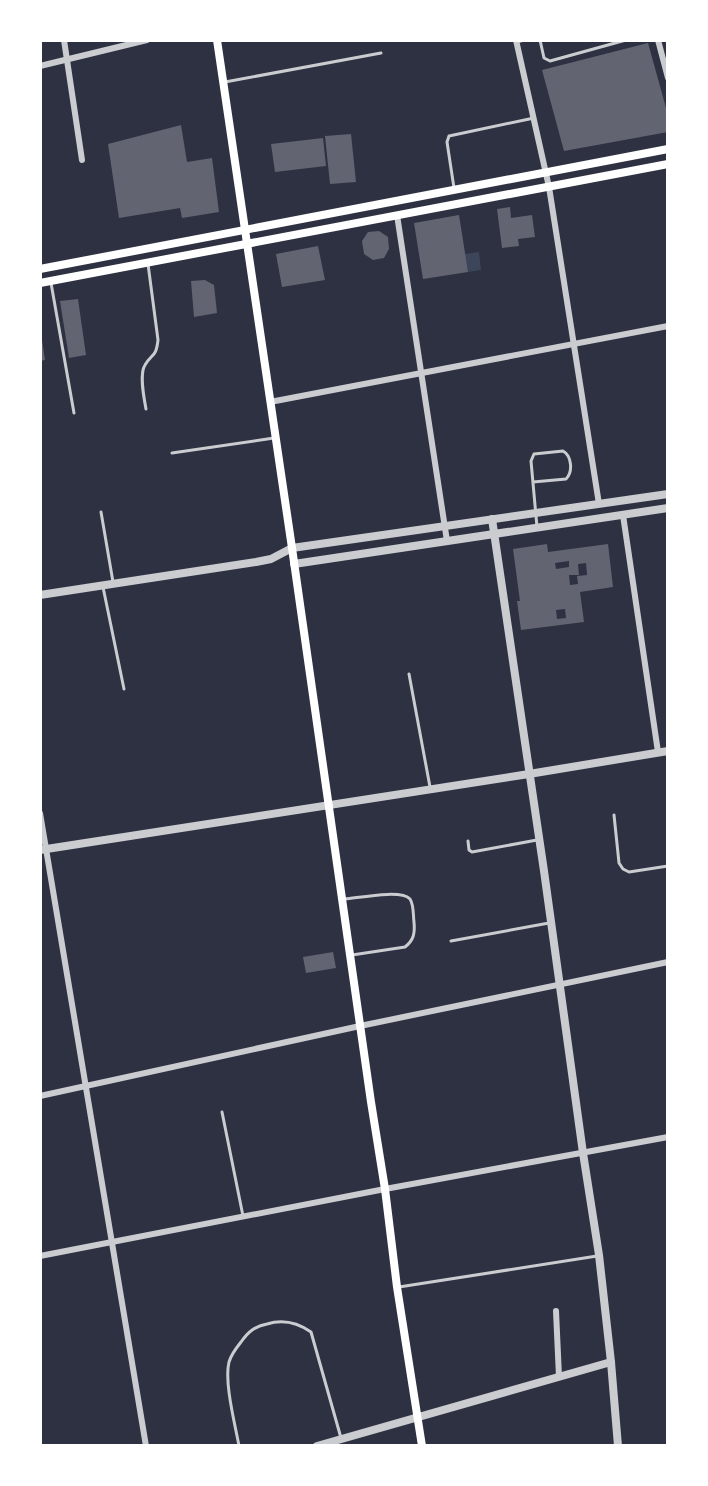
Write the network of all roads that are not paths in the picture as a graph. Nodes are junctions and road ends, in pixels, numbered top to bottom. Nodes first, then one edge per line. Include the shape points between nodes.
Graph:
1 (64, 40) edge
2 (147, 40) edge
3 (216, 40) edge
4 (524, 40) edge
5 (540, 40) edge
6 (626, 40) edge
7 (658, 40) edge
8 (516, 41) edge
9 (381, 53) dead end
10 (66, 60) junction
11 (40, 66) edge
12 (668, 78) edge
13 (223, 82) junction
14 (534, 118) junction
15 (668, 149) edge
16 (82, 160) dead end
17 (668, 164) edge
18 (546, 173) junction
19 (549, 187) junction
20 (454, 190) junction
21 (397, 216) junction
22 (246, 229) junction
23 (248, 244) junction
24 (148, 263) junction
25 (40, 269) edge
26 (51, 281) junction
27 (40, 283) edge
28 (668, 326) edge
29 (574, 344) junction
30 (421, 373) junction
31 (270, 402) junction
32 (146, 409) dead end
33 (74, 413) dead end
34 (276, 437) junction
35 (172, 453) dead end
36 (533, 482) junction
37 (668, 494) edge
38 (599, 504) junction
39 (668, 508) edge
40 (101, 512) dead end
41 (536, 513) junction
42 (623, 515) junction
43 (492, 519) junction
44 (445, 526) junction
45 (537, 528) junction
46 (494, 534) junction
47 (447, 541) junction
48 (292, 548) junction
49 (294, 564) junction
50 (114, 584) junction
51 (103, 586) junction
52 (40, 595) edge
53 (409, 674) dead end
54 (124, 689) dead end
55 (668, 751) edge
56 (658, 752) junction
57 (529, 774) junction
58 (430, 789) junction
59 (328, 805) junction
60 (40, 813) edge
61 (614, 815) dead end
62 (539, 840) junction
63 (468, 841) dead end
64 (44, 849) edge
65 (668, 866) edge
66 (342, 900) junction
67 (551, 923) junction
68 (452, 941) dead end
69 (350, 956) junction
70 (668, 962) edge
71 (560, 984) junction
72 (360, 1026) junction
73 (86, 1087) junction
74 (40, 1096) edge
75 (222, 1112) dead end
76 (668, 1137) edge
77 (582, 1153) junction
78 (385, 1189) junction
79 (243, 1216) junction
80 (112, 1242) junction
81 (598, 1255) junction
82 (40, 1256) edge
83 (398, 1287) junction
84 (556, 1311) dead end
85 (611, 1362) junction
86 (559, 1377) junction
87 (418, 1417) junction
88 (341, 1439) junction
89 (146, 1446) edge
90 (239, 1446) edge
91 (317, 1446) edge
92 (422, 1446) edge
93 (618, 1446) edge

1 - 10 street
2 - 10 street
3 - 13 main road
4 - 8 lane
5 - 6 lane via 544,58 550,61
7 - 12 street
8 - 14 street
9 - 13 lane
10 - 11 street
10 - 16 street
13 - 22 main road
14 - 18 street
14 - 20 lane via 449,136
15 - 18 main road
17 - 19 main road
18 - 19 street
18 - 20 main road
19 - 21 main road
19 - 29 street
20 - 22 main road
21 - 23 main road
21 - 30 street
22 - 23 main road
22 - 25 main road
23 - 24 main road
23 - 31 main road
24 - 26 main road
24 - 32 lane via 158,340 157,351 142,372
26 - 27 main road
26 - 33 lane
28 - 29 street
29 - 30 street
29 - 38 street
30 - 31 street
30 - 44 street
31 - 34 main road
34 - 35 lane
34 - 48 main road
36 - 36 lane via 569,476 568,455 563,451 534,454
36 - 41 lane
37 - 38 street
38 - 41 street
39 - 42 street
40 - 50 lane
41 - 43 street
41 - 45 lane
42 - 45 street
42 - 56 street
43 - 44 street
43 - 46 street
44 - 47 street
44 - 48 street
45 - 46 street
46 - 47 street
46 - 57 street
47 - 49 street
48 - 49 main road
48 - 50 street via 263,561
49 - 59 main road
50 - 51 street
51 - 52 street
51 - 54 lane
53 - 58 lane
55 - 56 street
56 - 57 street
57 - 58 street
57 - 62 street
58 - 59 street
59 - 64 street
59 - 66 main road
60 - 64 street
61 - 65 lane via 623,869 629,872
62 - 63 lane via 472,852
62 - 67 street
64 - 73 street
66 - 69 main road
66 - 69 lane via 397,894 412,902 415,932 408,945
67 - 68 lane
67 - 71 street
69 - 72 main road
70 - 71 street
71 - 72 street
71 - 77 street
72 - 73 street
72 - 78 main road
73 - 74 street
73 - 80 street
75 - 79 lane
76 - 77 street
77 - 78 street
77 - 81 street
78 - 79 street
78 - 83 main road
79 - 80 street
80 - 82 street
80 - 89 street
81 - 83 lane
81 - 85 street
83 - 87 main road
84 - 86 street
85 - 86 street
85 - 93 street
86 - 87 street
87 - 88 street
87 - 92 main road
88 - 90 lane via 311,1332 302,1325 278,1322 257,1326 246,1334 229,1362 228,1385
88 - 91 street

